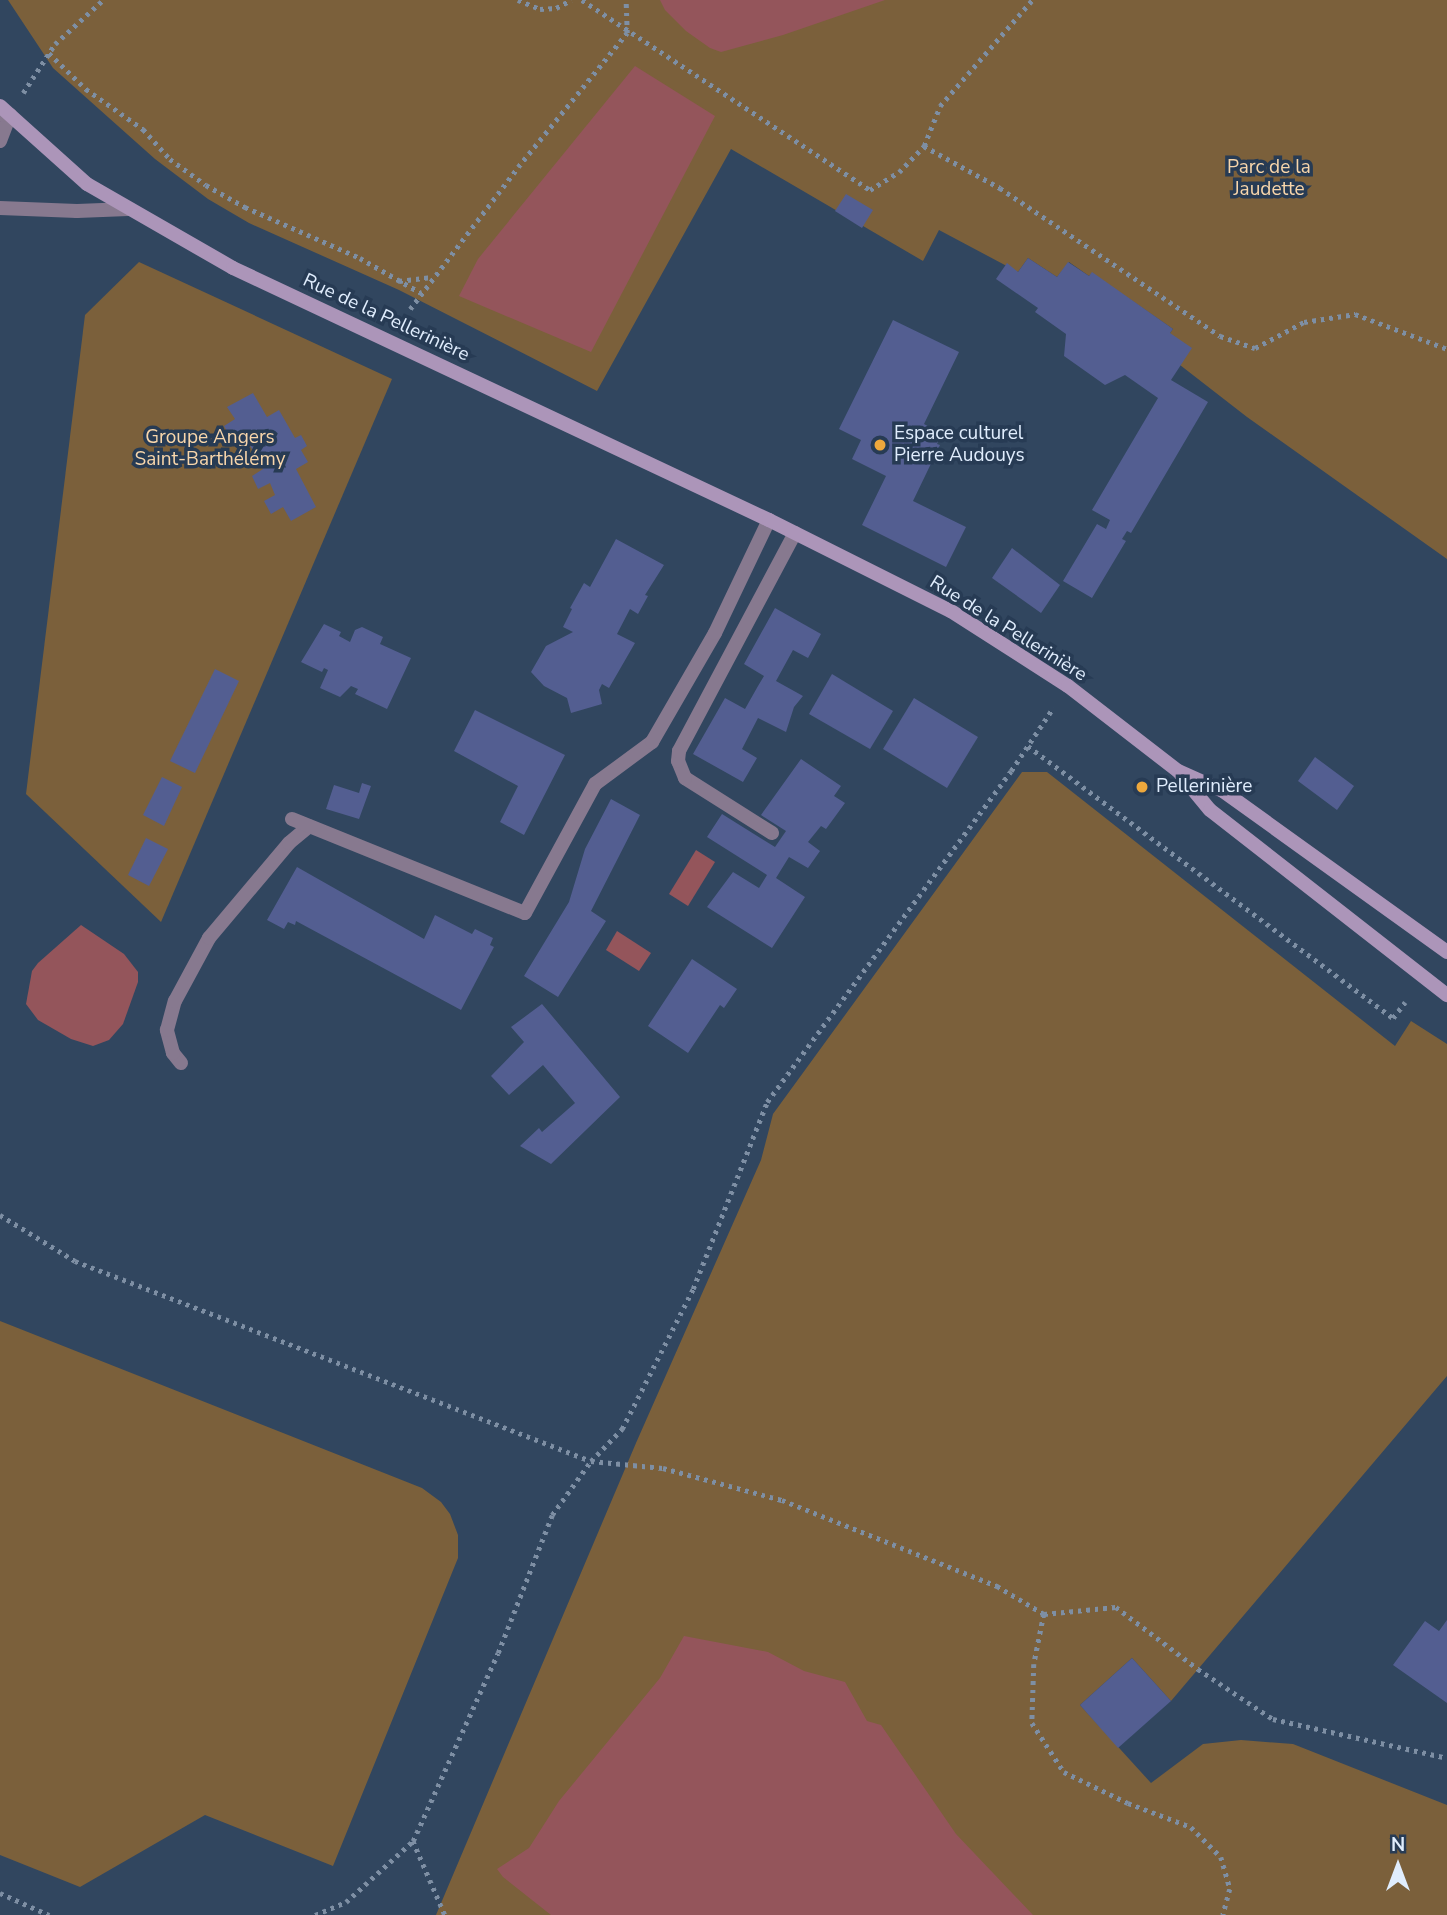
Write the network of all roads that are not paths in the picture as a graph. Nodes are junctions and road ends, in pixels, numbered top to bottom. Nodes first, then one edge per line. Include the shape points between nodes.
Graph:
1 (0, 94) edge
2 (3, 111) edge
3 (0, 141) edge
4 (0, 208) edge
5 (128, 209) junction
6 (769, 520) junction
7 (795, 533) junction
8 (1178, 771) junction
9 (292, 819) dead end
10 (309, 826) junction
11 (772, 833) dead end
12 (1447, 952) edge
13 (1447, 995) edge
14 (181, 1063) dead end

1 - 2 street
2 - 3 street
2 - 5 street, Rue de la Pellerinière via 87,184
4 - 5 street
5 - 6 street, Rue de la Pellerinière via 233,268
6 - 7 street, Rue de la Pellerinière
6 - 10 street via 715,633 652,742 595,784 525,913
7 - 8 street, Rue de la Pellerinière via 951,611 1068,686
7 - 11 street via 679,751 678,761 685,778
8 - 12 street, Rue de la Pellerinière via 1223,791
8 - 13 street, Rue de la Pellerinière via 1209,810
9 - 10 street
10 - 14 street via 209,938 180,990 167,1030

